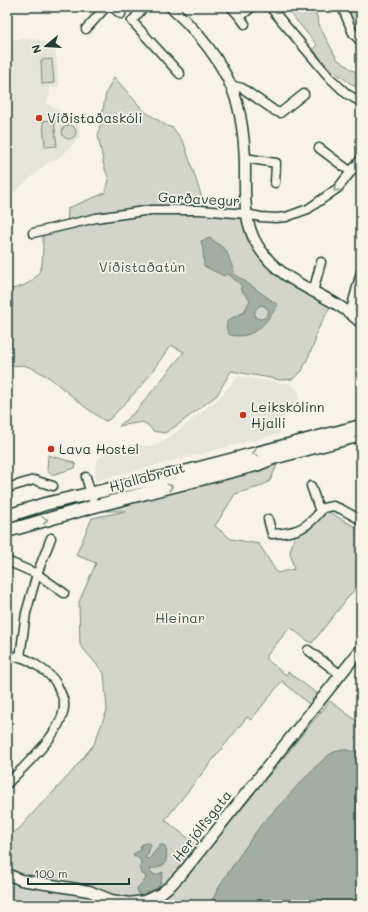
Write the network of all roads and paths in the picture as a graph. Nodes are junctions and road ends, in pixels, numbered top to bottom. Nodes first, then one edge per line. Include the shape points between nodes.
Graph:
1 (106, 7) edge
2 (112, 7) edge
3 (144, 7) edge
4 (171, 7) edge
5 (231, 7) edge
6 (252, 7) edge
7 (270, 7) edge
8 (342, 7) edge
9 (121, 14) dead end
10 (240, 16) junction
11 (245, 24) dead end
12 (86, 29) dead end
13 (361, 42) edge
14 (180, 74) dead end
15 (230, 86) junction
16 (304, 94) dead end
17 (361, 102) edge
18 (319, 148) dead end
19 (245, 158) junction
20 (361, 159) edge
21 (351, 172) junction
22 (275, 183) dead end
23 (246, 214) junction
24 (33, 233) dead end
25 (321, 262) dead end
26 (361, 272) edge
27 (313, 292) junction
28 (350, 313) junction
29 (361, 323) edge
30 (361, 426) edge
31 (361, 435) edge
32 (294, 448) junction
33 (86, 477) dead end
34 (53, 486) dead end
35 (311, 486) dead end
36 (7, 488) edge
37 (91, 494) junction
38 (95, 506) junction
39 (320, 512) junction
40 (7, 516) edge
41 (268, 519) dead end
42 (361, 520) edge
43 (7, 531) edge
44 (51, 538) dead end
45 (7, 561) edge
46 (37, 574) junction
47 (64, 593) dead end
48 (361, 649) edge
49 (308, 650) dead end
50 (7, 656) edge
51 (20, 657) junction
52 (341, 675) junction
53 (7, 784) edge
54 (7, 874) edge

1 - 12 street
2 - 9 street
3 - 14 street via 132,21
4 - 15 street via 207,46
5 - 10 street
6 - 10 street
7 - 17 street via 329,77 347,94
8 - 13 street via 353,34
10 - 11 street
15 - 16 street via 242,88 280,113
15 - 19 street via 240,115
18 - 21 street
19 - 22 street via 276,163
19 - 23 street
20 - 21 street, Garðavegur
21 -> 23 street, Garðavegur via 338,188 295,215 276,218
23 - 24 street, Garðavegur via 201,210 151,210 96,218
23 - 27 street via 252,236 264,256 285,276
25 - 27 street
26 - 28 street
27 - 28 street
28 - 29 street
30 - 32 main road
31 - 32 main road
32 -> 37 main road, Hjallabraut
38 -> 32 main road, Hjallabraut via 256,464
33 - 37 street
34 - 36 street via 34,480
35 - 39 street
37 - 38 street
37 - 40 main road, Hjallabraut
43 -> 38 main road, Hjallabraut
39 - 41 street via 310,523 286,534 272,534
39 - 42 street via 323,508 334,506
44 - 46 street
45 - 46 street
46 - 47 street
46 - 51 street via 26,614
48 - 52 street, Herjólfsgata
49 - 52 street
50 - 51 street
51 - 53 street via 44,670 54,680 64,703 63,714 47,741
52 - 54 street, Herjólfsgata via 185,870 160,894 129,904 89,891 21,880

